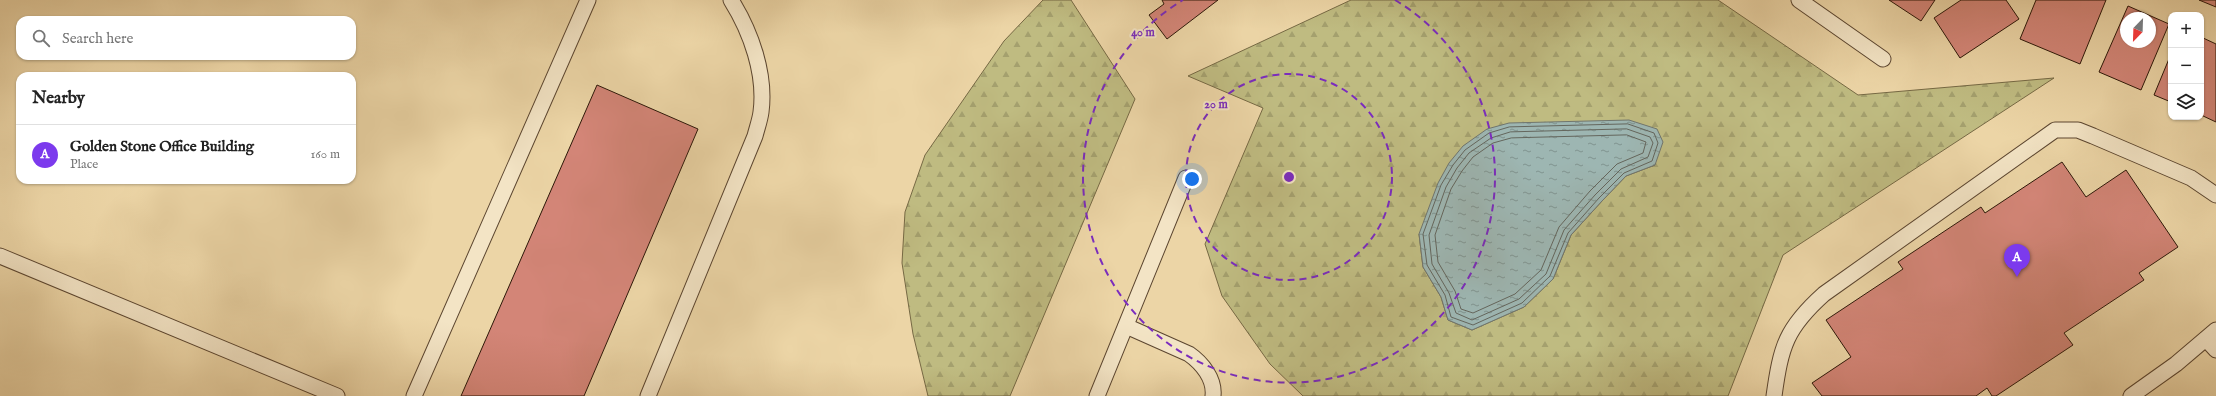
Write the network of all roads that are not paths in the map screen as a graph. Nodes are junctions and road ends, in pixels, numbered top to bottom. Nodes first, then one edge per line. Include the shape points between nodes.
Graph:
1 (588, 0) edge
2 (731, 0) edge
3 (1799, 0) edge
4 (1883, 59) dead end
5 (1186, 178) dead end
6 (2216, 195) edge
7 (0, 256) edge
8 (1126, 326) junction
9 (2213, 340) edge
10 (337, 396) edge
11 (414, 396) edge
12 (648, 396) edge
13 (1097, 396) edge
14 (1213, 396) edge
15 (1774, 396) edge
16 (2131, 396) edge

1 - 11 lane
2 - 12 lane via 758,61 762,87 761,112 755,136
3 - 4 lane
5 - 8 lane
6 - 15 lane via 2191,178 2093,136 2078,130 2054,130 1824,294 1803,313 1791,329 1782,351
7 - 10 lane
8 - 13 lane
8 - 14 lane via 1198,360 1211,382
9 - 16 lane

